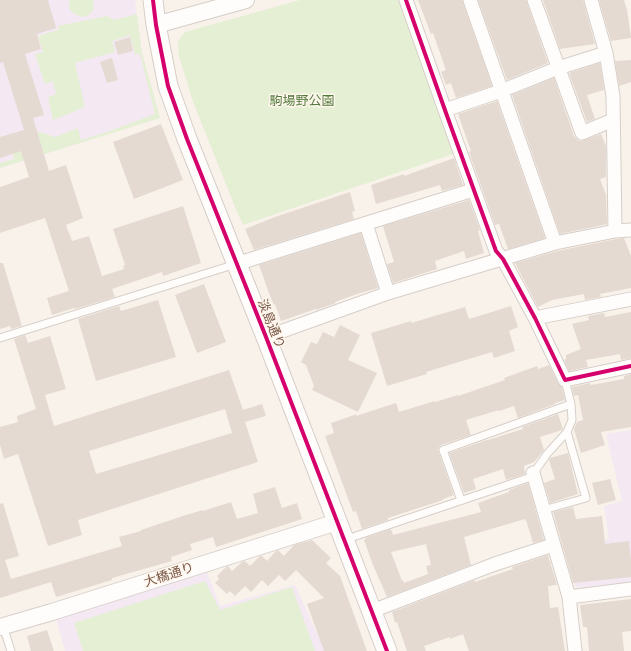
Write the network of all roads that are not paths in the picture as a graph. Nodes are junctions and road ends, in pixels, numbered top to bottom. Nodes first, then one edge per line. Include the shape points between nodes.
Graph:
1 (153, 0) edge
2 (246, 0) edge
3 (406, 0) edge
4 (470, 0) edge
5 (534, 0) edge
6 (591, 0) edge
7 (156, 25) junction
8 (606, 53) junction
9 (558, 68) junction
10 (501, 91) junction
11 (445, 110) junction
12 (613, 120) junction
13 (473, 190) junction
14 (366, 224) junction
15 (631, 230) edge
16 (615, 231) junction
17 (555, 243) junction
18 (503, 259) junction
19 (236, 264) junction
20 (388, 294) junction
21 (631, 299) edge
22 (535, 318) junction
23 (266, 337) junction
24 (0, 338) edge
25 (631, 366) edge
26 (565, 380) junction
27 (572, 404) junction
28 (567, 432) junction
29 (533, 473) junction
30 (461, 500) junction
31 (543, 510) junction
32 (337, 522) junction
33 (344, 540) junction
34 (553, 545) junction
35 (631, 589) edge
36 (569, 597) junction
37 (372, 611) junction
38 (2, 627) edge
39 (11, 651) edge
40 (387, 651) edge
41 (575, 651) edge

1 - 7 main road, 淡島通り
2 - 7 street
3 - 11 street
4 - 10 street
5 - 9 street
6 - 8 street
7 - 19 main road, 淡島通り via 168,86
8 - 9 street
8 - 12 street via 613,96
9 - 10 street
9 - 12 street via 582,133
10 - 11 street
10 - 17 street
11 - 13 street
12 - 16 street
13 - 14 street
13 - 18 street via 496,251
14 - 19 street
14 - 20 street
15 - 16 street
16 - 17 street
17 - 18 street
18 - 20 street
18 - 22 street
19 - 23 main road, 淡島通り
19 - 24 lane
20 - 23 street
21 - 22 street
22 - 26 street
23 - 32 main road, 淡島通り
25 - 26 street
26 - 27 lane
27 - 28 lane via 572,420
27 - 30 lane via 443,450
28 - 29 lane
28 - 31 lane via 586,498
29 - 30 lane via 531,477
29 - 31 street
30 - 33 lane
31 - 34 street
32 - 33 main road, 淡島通り
32 - 38 street, 大橋通り
33 - 37 main road, 淡島通り
34 - 36 street
34 - 37 street via 495,564
35 - 36 street
36 - 41 street
37 - 40 main road, 淡島通り
38 - 39 lane

